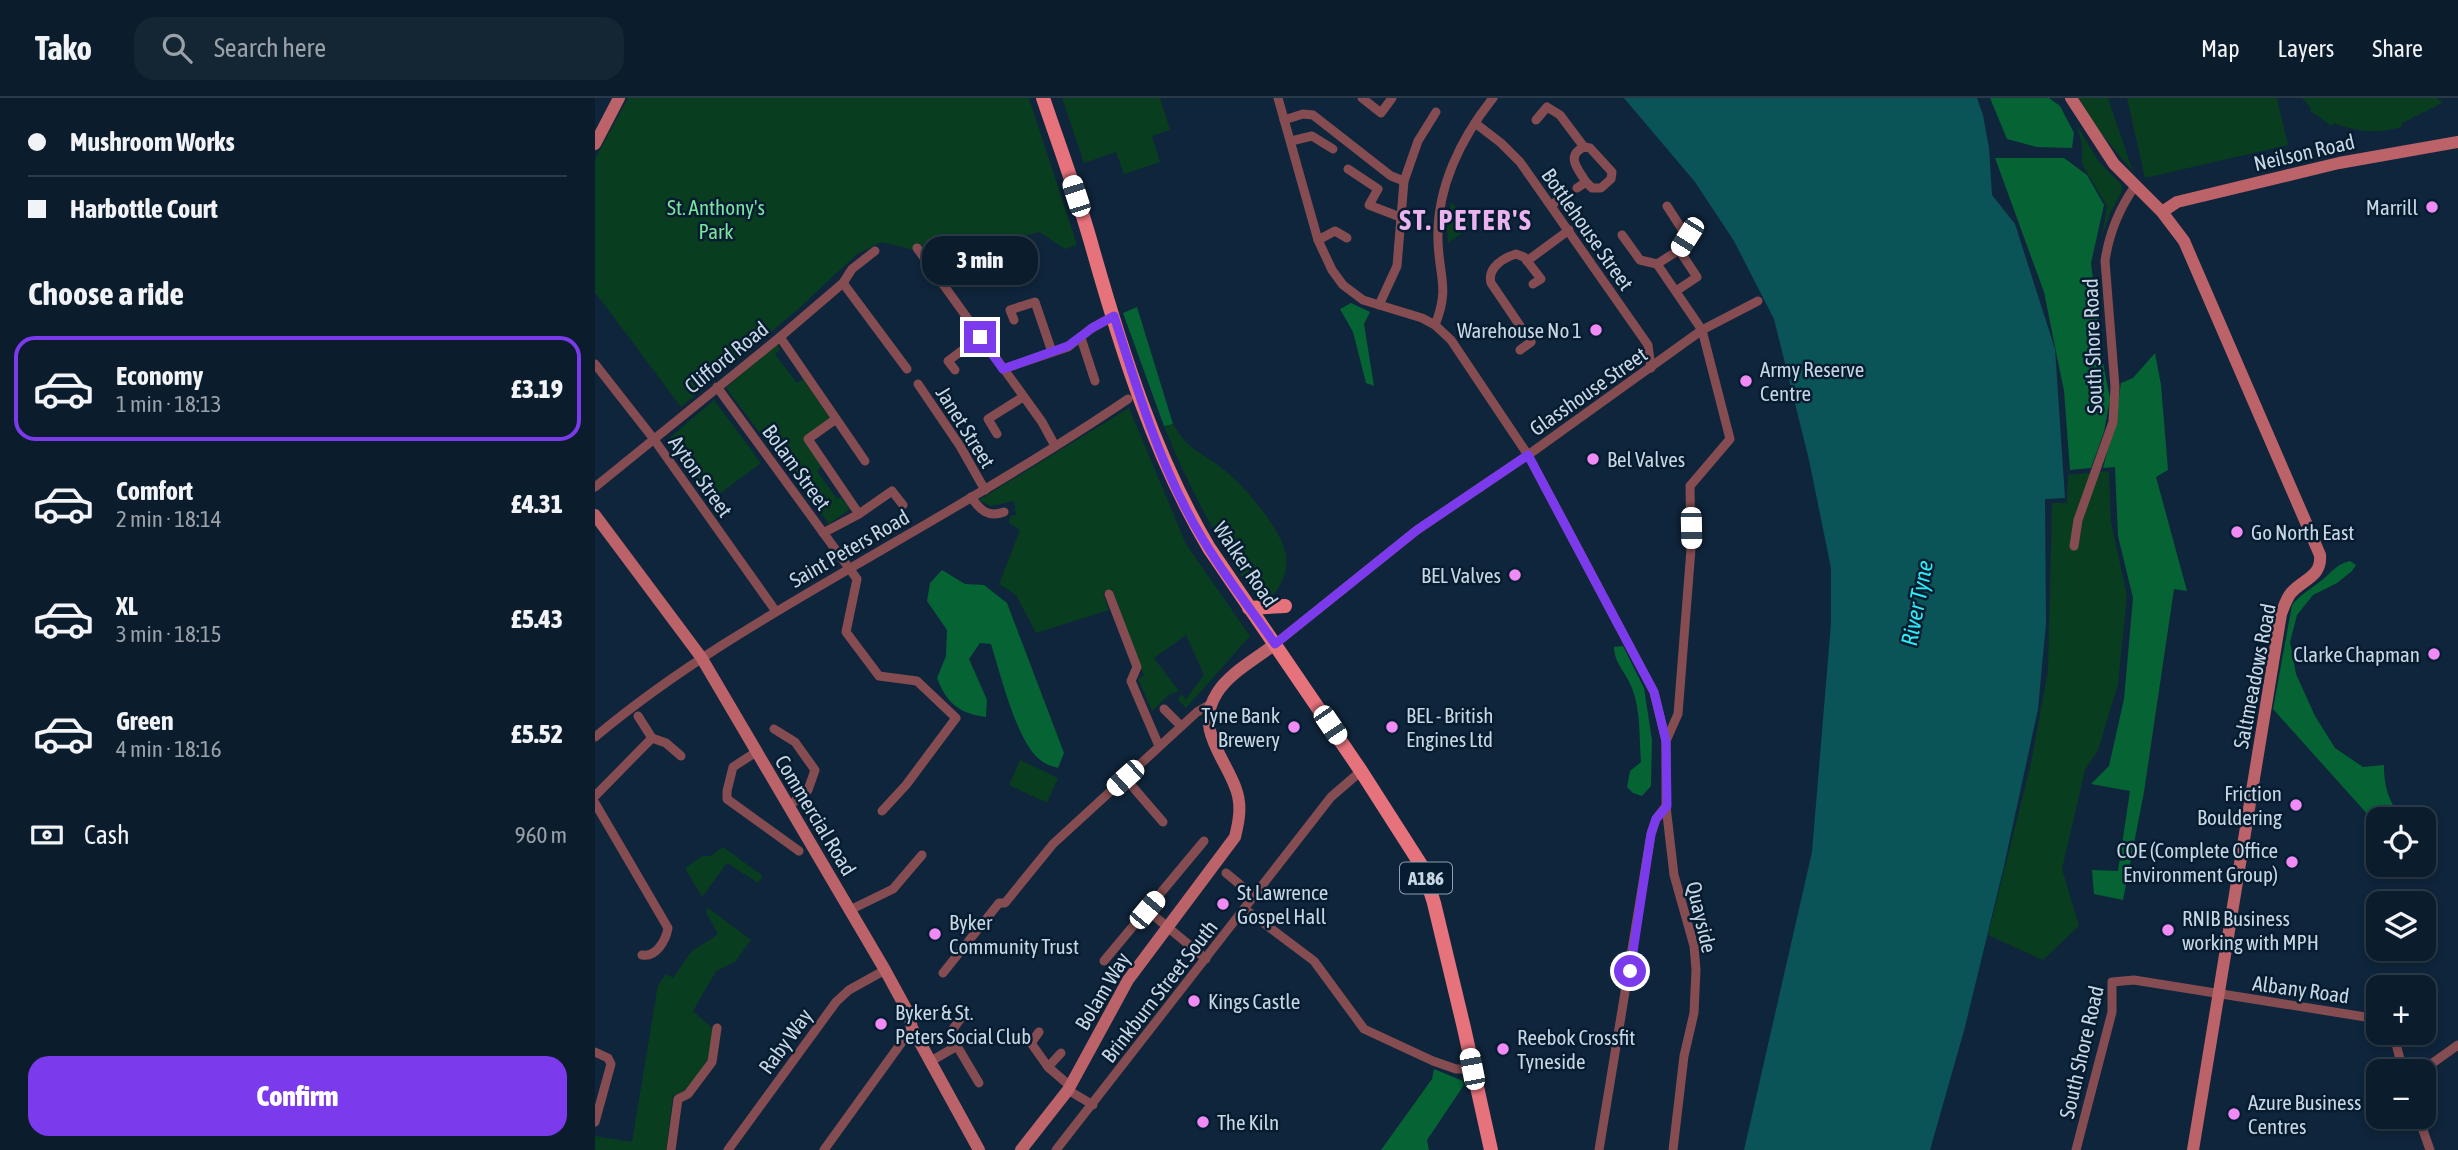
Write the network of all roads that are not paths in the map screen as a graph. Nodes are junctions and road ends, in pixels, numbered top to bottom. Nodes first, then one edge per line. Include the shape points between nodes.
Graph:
1 (619, 98) edge
2 (1043, 98) edge
3 (1277, 98) edge
4 (1362, 98) edge
5 (1392, 98) edge
6 (1479, 98) edge
7 (2071, 98) edge
8 (1490, 102) edge
9 (1436, 112) dead end
10 (1284, 120) junction
11 (1536, 120) dead end
12 (1475, 123) junction
13 (1291, 141) junction
14 (2458, 142) edge
15 (595, 144) edge
16 (1584, 147) junction
17 (1333, 149) dead end
18 (1348, 169) dead end
19 (1404, 181) junction
20 (1586, 182) junction
21 (2135, 186) junction
22 (1577, 188) dead end
23 (1567, 195) dead end
24 (1551, 205) junction
25 (1667, 206) dead end
26 (2162, 212) junction
27 (1400, 217) junction
28 (1569, 230) junction
29 (1622, 234) dead end
30 (1347, 238) dead end
31 (1318, 240) junction
32 (917, 248) dead end
33 (1679, 250) junction
34 (874, 251) dead end
35 (1527, 261) junction
36 (1657, 264) junction
37 (843, 283) junction
38 (1533, 284) dead end
39 (1676, 291) junction
40 (1758, 301) dead end
41 (1379, 305) junction
42 (1114, 316) junction
43 (1014, 320) dead end
44 (1435, 325) junction
45 (1702, 330) junction
46 (780, 337) junction
47 (980, 337) junction
48 (1081, 338) junction
49 (1520, 350) dead end
50 (1052, 352) junction
51 (595, 363) edge
52 (1651, 368) junction
53 (907, 369) dead end
54 (1003, 369) junction
55 (955, 370) dead end
56 (1095, 381) dead end
57 (918, 384) dead end
58 (717, 387) junction
59 (1023, 397) junction
60 (1128, 399) dead end
61 (837, 419) junction
62 (997, 434) dead end
63 (653, 438) junction
64 (1054, 444) dead end
65 (1528, 455) junction
66 (865, 461) dead end
67 (595, 487) edge
68 (985, 490) junction
69 (971, 497) junction
70 (903, 505) dead end
71 (1004, 512) dead end
72 (859, 514) junction
73 (595, 515) edge
74 (823, 533) junction
75 (2074, 546) dead end
76 (849, 568) junction
77 (1109, 594) dead end
78 (1285, 606) dead end
79 (1249, 608) junction
80 (775, 610) junction
81 (1275, 644) junction
82 (701, 657) junction
83 (1212, 704) junction
84 (1164, 709) dead end
85 (638, 716) dead end
86 (1181, 726) junction
87 (774, 729) dead end
88 (595, 737) edge
89 (652, 738) junction
90 (1666, 741) junction
91 (1159, 746) junction
92 (756, 752) junction
93 (681, 756) dead end
94 (1361, 771) junction
95 (1125, 778) junction
96 (595, 796) edge
97 (595, 803) edge
98 (789, 806) junction
99 (1667, 806) junction
100 (882, 811) dead end
101 (1163, 822) dead end
102 (1204, 841) dead end
103 (799, 851) dead end
104 (922, 855) dead end
105 (1226, 873) dead end
106 (1255, 897) junction
107 (1245, 909) junction
108 (850, 910) junction
109 (1147, 910) junction
110 (1167, 926) junction
111 (642, 955) dead end
112 (1206, 959) junction
113 (1104, 961) dead end
114 (885, 970) junction
115 (943, 973) dead end
116 (2218, 994) junction
117 (2366, 1017) edge
118 (961, 1018) dead end
119 (717, 1028) dead end
120 (912, 1028) junction
121 (1039, 1032) dead end
122 (2458, 1045) edge
123 (957, 1046) junction
124 (1061, 1053) dead end
125 (599, 1054) edge
126 (931, 1061) junction
127 (2436, 1061) edge
128 (1048, 1067) junction
129 (1472, 1069) junction
130 (979, 1083) dead end
131 (1069, 1088) junction
132 (1093, 1105) junction
133 (595, 1122) edge
134 (2423, 1129) edge
135 (671, 1150) edge
136 (728, 1150) edge
137 (824, 1150) edge
138 (979, 1150) edge
139 (1021, 1150) edge
140 (1056, 1150) edge
141 (1491, 1150) edge
142 (1599, 1150) edge
143 (1673, 1150) edge
144 (2076, 1150) edge
145 (2193, 1150) edge
146 (2430, 1150) edge

1 - 15 street
2 - 42 main road, Walker Road / A186
3 - 10 street
4 - 5 street via 1381,113
6 - 8 street
7 - 21 street via 2103,150
8 - 12 street
9 - 19 street via 1418,141
10 - 13 street
10 - 19 street via 1313,115 1391,176
11 - 16 street via 1547,107 1560,115
12 - 24 street, Bottlehouse Street via 1512,153
12 - 44 street via 1452,166 1441,203 1438,239 1444,296
13 - 17 street via 1312,136
13 - 31 street
14 - 26 street, Neilson Road via 2326,166 2177,202
16 - 20 street via 1576,151 1573,160
16 - 20 street via 1612,172 1601,188
18 - 27 street via 1378,189 1369,205
19 - 27 street
20 - 22 street
21 - 26 street
21 - 75 street, South Shore Road via 2118,214 2105,261 2115,387 2113,422 2078,520
23 - 24 street
24 - 28 street, Bottlehouse Street
25 - 33 street via 1687,237
26 - 116 street, Saltmeadows Road via 2184,242 2321,562 2316,574 2293,592 2281,614
27 - 41 street via 1397,266
28 - 35 street
28 - 52 street, Bottlehouse Street via 1648,345
29 - 36 street via 1640,260
30 - 31 street via 1335,231
31 - 41 street via 1343,285
32 - 47 street
33 - 36 street
33 - 39 street via 1697,277
34 - 37 street, Clifford Road
35 - 38 street via 1541,279
35 - 49 street via 1512,255 1493,268 1490,279 1534,340
36 - 39 street
37 - 46 street, Clifford Road
37 - 53 street
39 - 45 street
40 - 45 street, Glasshouse Street
41 - 44 street
42 - 48 street
42 - 79 main road, Walker Road / A186 via 1163,458 1187,511
43 - 50 street via 1010,310 1035,302
44 - 65 street, Quayside via 1451,340
45 - 52 street, Glasshouse Street
45 - 90 street via 1730,439 1690,486 1691,549 1678,715
46 - 58 street, Clifford Road
46 - 61 street
47 - 54 street
47 - 55 street via 948,361
48 - 50 street
48 - 56 street
50 - 54 street
51 - 63 street, Ayton Street
52 - 65 street, Glasshouse Street
54 - 59 street
57 - 68 street, Janet Street
58 - 63 street, Clifford Road
58 - 74 street, Bolam Street
59 - 62 street via 988,419
59 - 64 street
60 - 68 street, Saint Peters Road
61 - 66 street
61 - 72 street via 808,439
63 - 67 street, Clifford Road
63 - 80 street, Ayton Street
65 - 81 street, Glasshouse Street via 1417,530
65 - 90 street, Quayside via 1654,692
68 - 69 street, Saint Peters Road
69 - 71 street via 980,510 995,516
69 - 76 street, Saint Peters Road
70 - 72 street via 893,491
72 - 74 street
73 - 82 street, Commercial Road
74 - 76 street, Bolam Street
76 - 80 street, Saint Peters Road
76 - 100 street via 857,579 846,632 879,676 917,681 956,718
77 - 91 street via 1137,667 1131,681
78 - 79 main road
79 - 81 main road, Walker Road / A186
80 - 82 street, Saint Peters Road
81 - 83 street via 1224,685
81 - 94 main road, Walker Road / A186
82 - 88 street, Saint Peters Road
82 - 92 street, Commercial Road
83 - 86 street
83 - 110 street, Bolam Way via 1209,729 1237,790 1240,818 1229,848
84 - 86 street
85 - 89 street
86 - 91 street
87 - 98 street via 795,742 815,770 808,790
89 - 93 street
89 - 96 street
90 - 99 street, Quayside
91 - 95 street
92 - 98 street, Commercial Road
92 - 103 street via 733,766 727,799
94 - 106 street, Brinkburn Street South via 1331,797
94 - 129 main road, Walker Road / A186 via 1423,868
95 - 101 street
95 - 115 street via 1053,844
97 - 111 street via 667,928 667,936 653,954
98 - 108 street, Commercial Road
99 - 142 street via 1651,834
99 - 143 street, Quayside via 1674,875 1696,970
102 - 109 street
104 - 108 street via 893,889
105 - 106 street
106 - 107 street, Brinkburn Street South
107 - 112 street, Brinkburn Street South
107 - 129 street via 1314,961 1364,1029 1433,1062
108 - 114 street, Commercial Road
109 - 110 street
109 - 113 street
110 - 112 street
110 - 131 street, Bolam Way via 1128,980
112 - 132 street, Brinkburn Street South
114 - 120 street, Commercial Road
114 - 136 street, Raby Way via 836,1002
116 - 117 street, Albany Road
116 - 144 street, South Shore Road via 2134,980 2112,982 2112,1012
116 - 145 street, Saltmeadows Road
118 - 123 street via 950,1033
119 - 135 street via 712,1062 688,1094 678,1099
120 - 126 street, Commercial Road
120 - 137 street
121 - 128 street via 1031,1044
122 - 127 street
123 - 126 street
123 - 130 street
124 - 128 street
125 - 133 street via 611,1064
126 - 138 street, Commercial Road
128 - 131 street
129 - 141 main road, Walker Road / A186
131 - 132 street
131 - 139 street, Bolam Way
132 - 140 street, Brinkburn Street South
134 - 146 street

